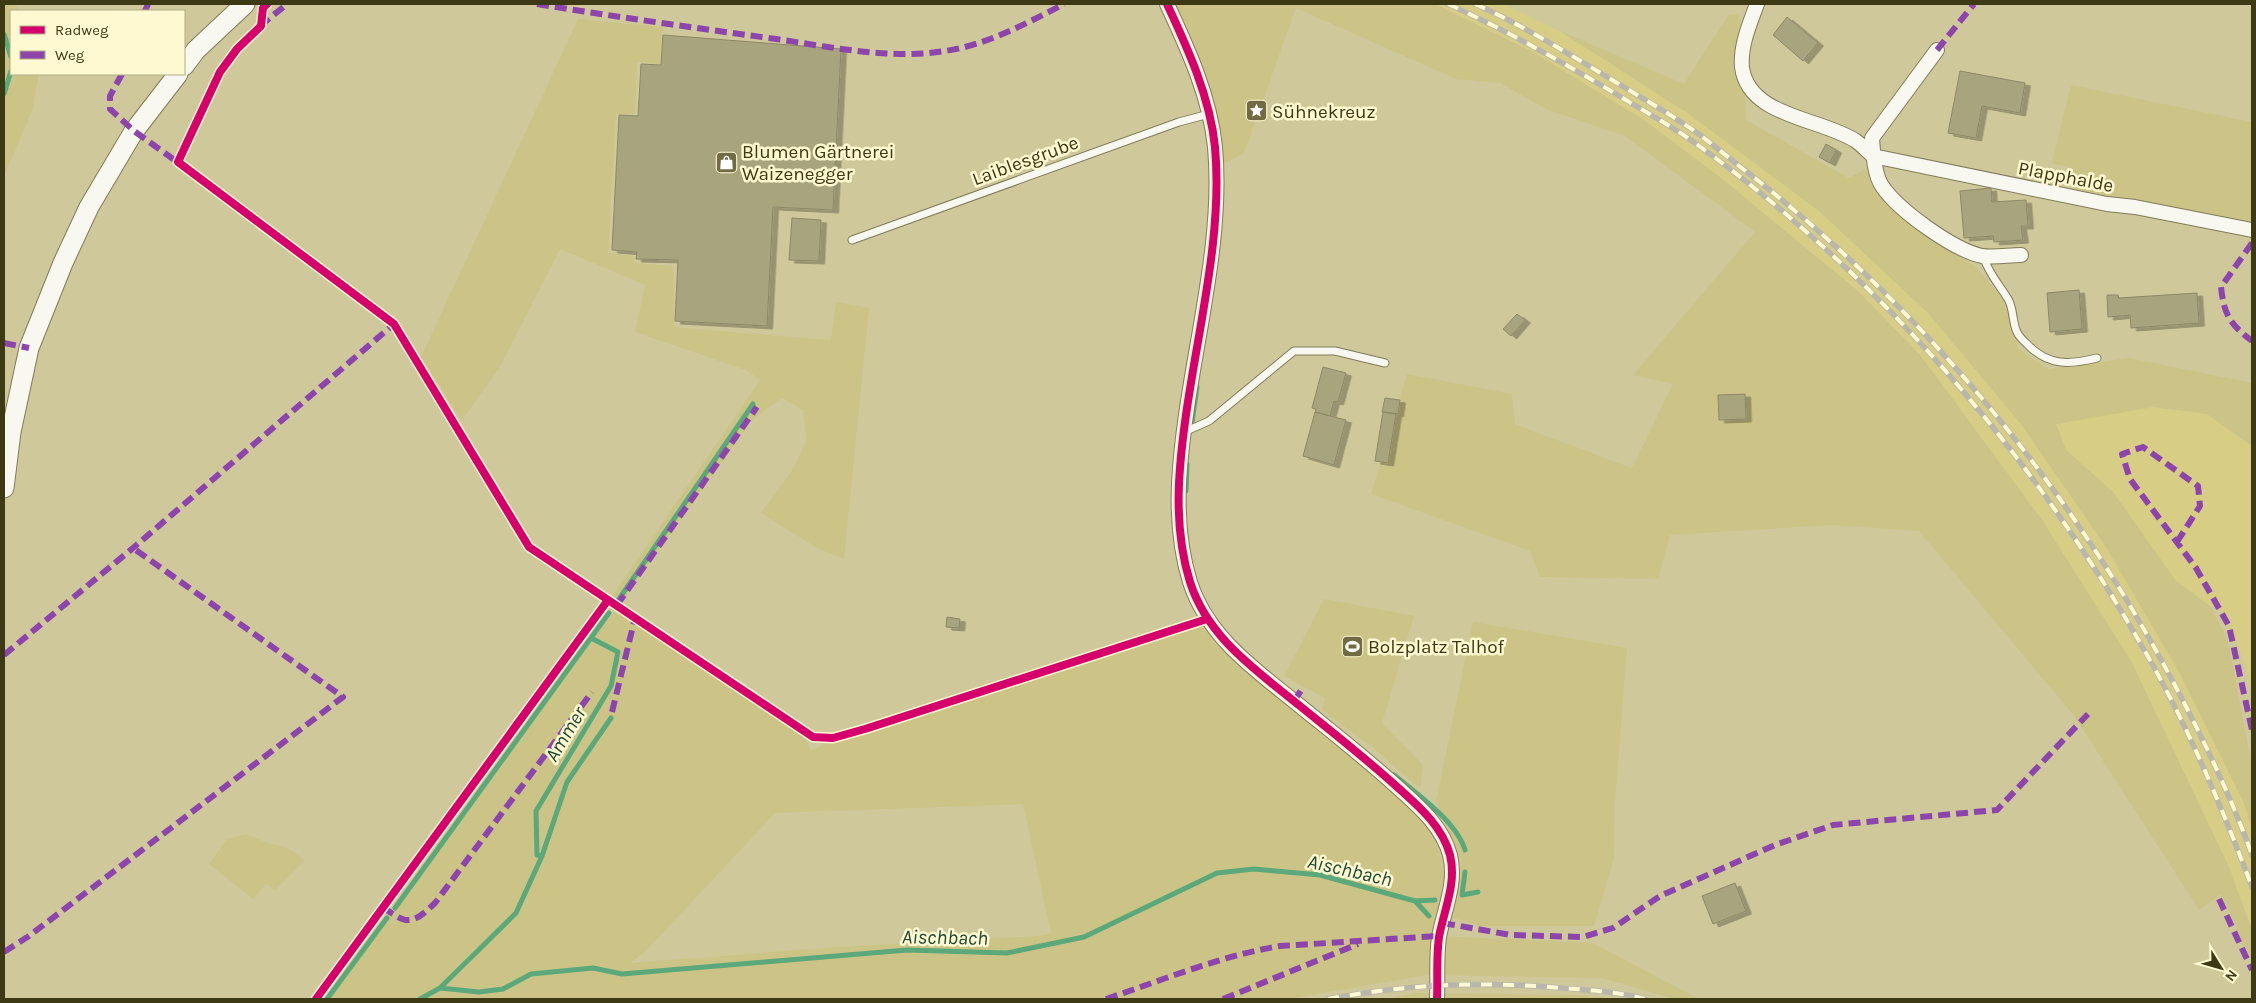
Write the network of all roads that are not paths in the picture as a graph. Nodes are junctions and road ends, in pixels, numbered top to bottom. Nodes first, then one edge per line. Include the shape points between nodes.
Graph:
1 (245, 4) edge
2 (1167, 4) edge
3 (1754, 5) edge
4 (1938, 50) dead end
5 (185, 65) edge
6 (177, 75) edge
7 (1210, 114) junction
8 (1873, 156) junction
9 (2252, 230) edge
10 (852, 240) dead end
11 (2021, 255) dead end
12 (1983, 256) junction
13 (2097, 358) dead end
14 (1385, 363) dead end
15 (1184, 432) junction
16 (4, 488) edge
17 (1437, 999) edge

1 - 5 street
2 - 7 street via 1191,55
3 - 8 street, Plapphalde via 1743,49 1742,68 1749,90 1764,103 1855,140
4 - 8 street via 1872,138
6 - 16 street via 134,131 89,207 63,263 29,348 11,432
7 - 10 lane, Laiblesgrube via 1179,122
7 - 15 street via 1215,145 1214,217
8 - 9 street, Plapphalde
8 - 12 street via 1881,186 1904,208 1948,243
11 - 12 street
12 - 13 lane via 1989,273 2008,299 2017,334 2031,348 2059,364
14 - 15 lane via 1335,351 1294,351 1209,421
15 - 17 street via 1179,531 1191,585 1207,619 1240,657 1413,802 1444,841 1450,856 1452,883 1440,936

